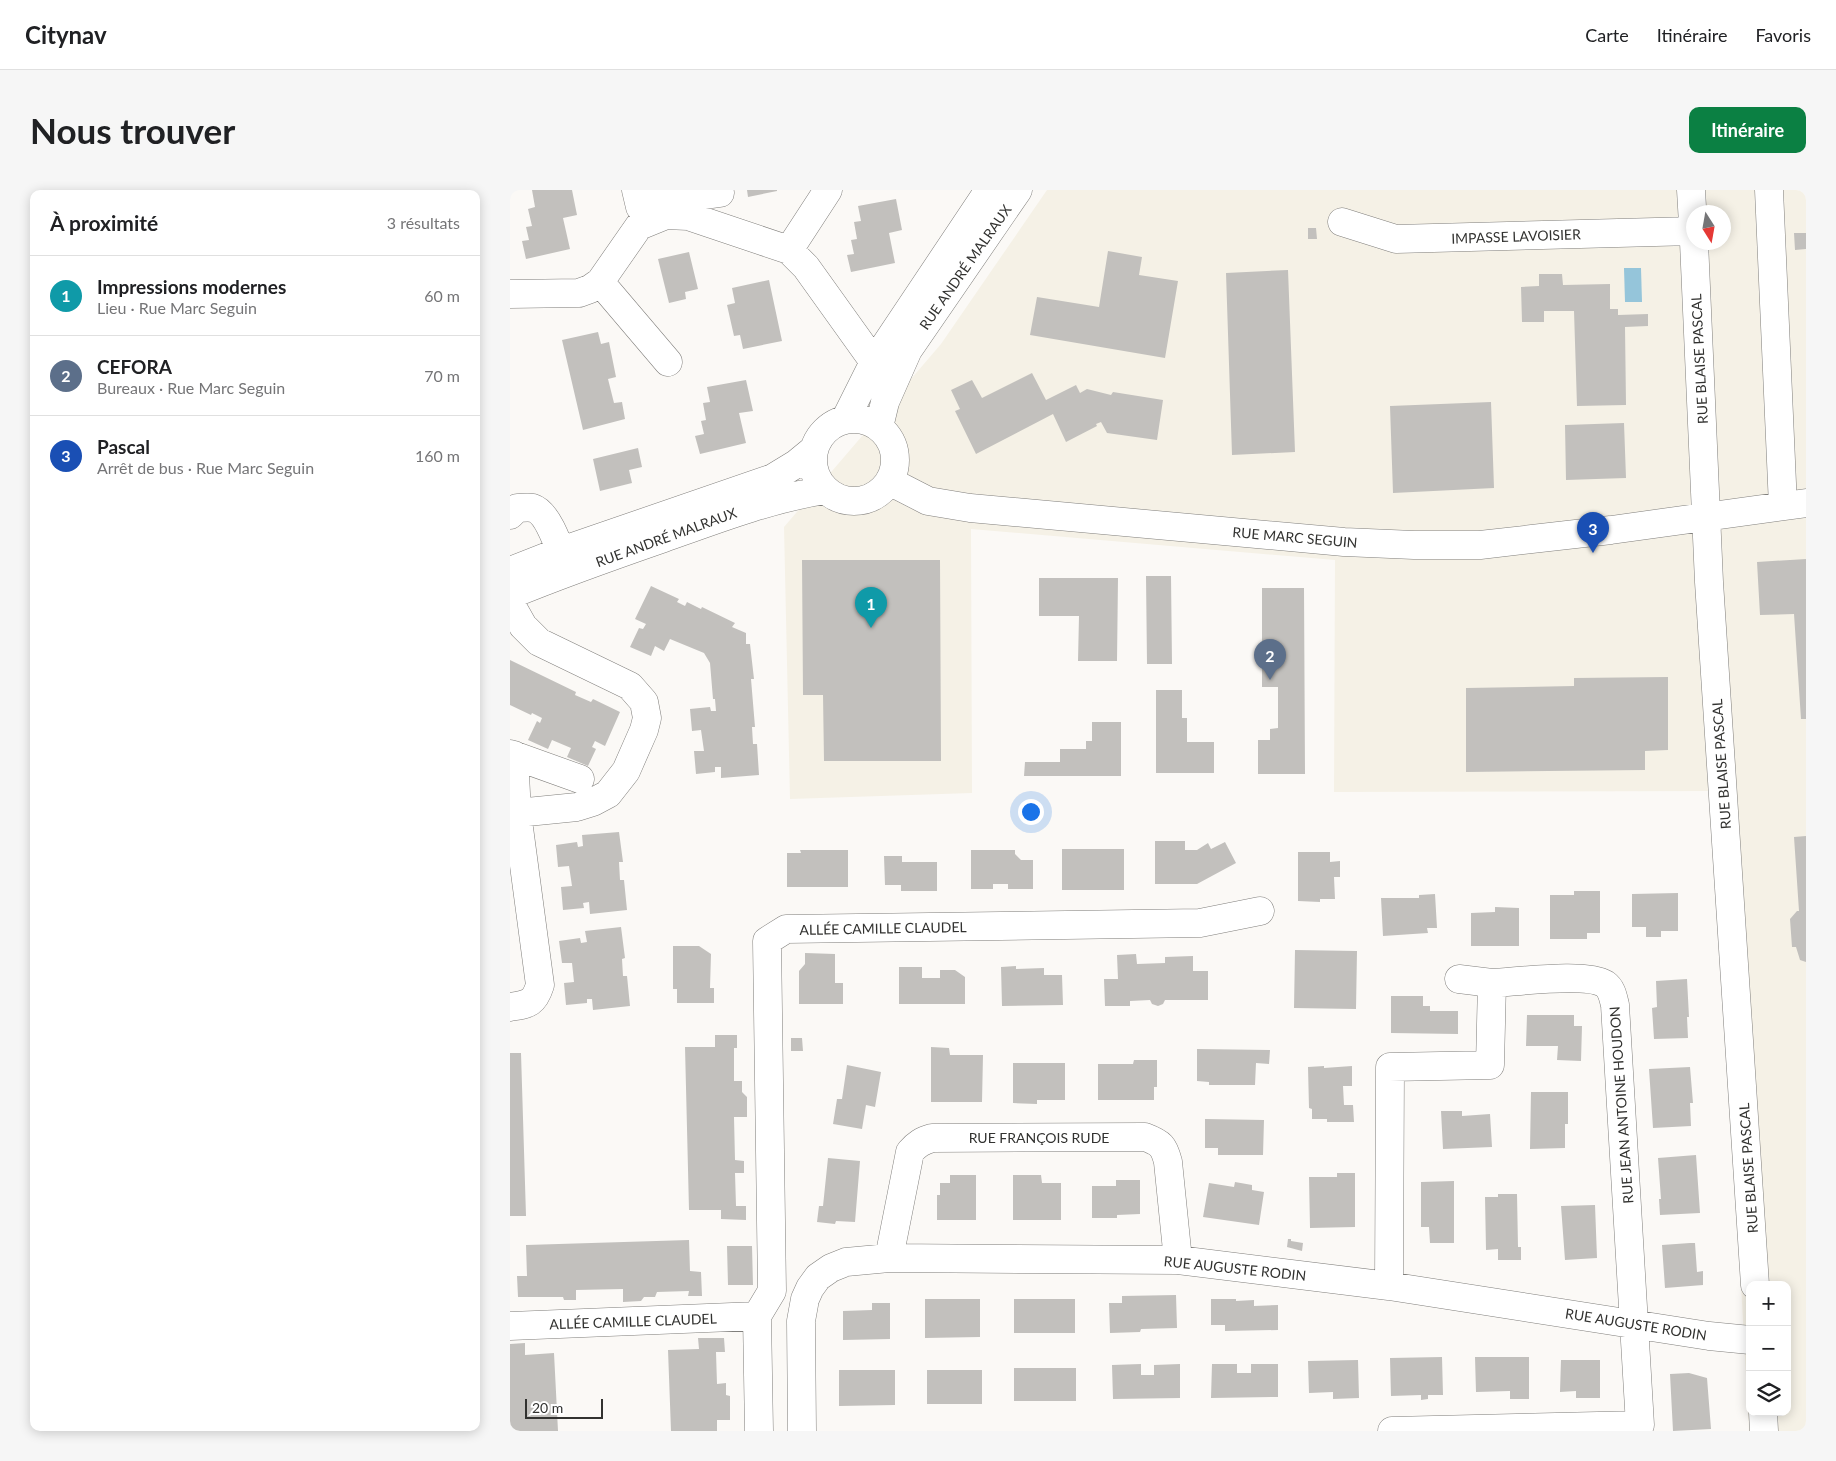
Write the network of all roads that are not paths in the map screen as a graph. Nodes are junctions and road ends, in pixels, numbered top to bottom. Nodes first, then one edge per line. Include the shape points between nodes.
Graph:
1 (636, 190) edge
2 (719, 190) edge
3 (828, 190) edge
4 (989, 190) edge
5 (1018, 190) edge
6 (1691, 190) edge
7 (1770, 190) edge
8 (1692, 205) edge
9 (1342, 222) dead end
10 (1686, 231) edge
11 (789, 250) junction
12 (1694, 250) edge
13 (600, 282) junction
14 (510, 294) edge
15 (668, 362) dead end
16 (874, 362) junction
17 (845, 420) junction
18 (879, 427) junction
19 (813, 450) junction
20 (889, 481) junction
21 (825, 490) junction
22 (1795, 505) edge
23 (510, 515) edge
24 (1706, 516) junction
25 (565, 562) junction
26 (510, 571) edge
27 (510, 595) edge
28 (510, 603) edge
29 (512, 755) edge
30 (580, 779) dead end
31 (517, 813) junction
32 (1260, 911) dead end
33 (1459, 978) dead end
34 (1492, 983) junction
35 (510, 1006) edge
36 (889, 1258) junction
37 (1178, 1260) junction
38 (1756, 1281) edge
39 (1388, 1286) junction
40 (757, 1316) junction
41 (1634, 1324) junction
42 (510, 1326) edge
43 (1746, 1340) edge
44 (1763, 1416) edge
45 (759, 1431) edge
46 (802, 1431) edge
47 (1392, 1431) edge
48 (1764, 1431) edge

1 - 2 street via 640,207 720,193
3 - 11 street
4 - 16 street, RUE ANDRÉ MALRAUX
5 - 18 street, RUE ANDRÉ MALRAUX via 908,350 885,402
6 - 8 street, RUE BLAISE PASCAL
7 - 22 street
9 - 10 street, IMPASSE LAVOISIER via 1396,239
11 - 13 street via 688,216 666,215 639,226
11 - 16 street via 806,267
12 - 24 street, RUE BLAISE PASCAL
13 - 14 street via 579,293
13 - 15 street
16 - 17 street, RUE ANDRÉ MALRAUX
17 - 18 street via 868,421
17 - 19 street via 831,425
18 - 20 street via 893,446 894,470
19 - 21 street via 814,471
19 - 25 street, RUE ANDRÉ MALRAUX via 773,478
20 - 21 street via 873,496 852,501 837,498
20 - 24 street, RUE MARC SEGUIN via 928,502 970,508 1344,542 1414,545 1480,545
21 - 25 street, RUE ANDRÉ MALRAUX via 784,497
22 - 24 street, RUE MARC SEGUIN
23 - 25 street via 517,508 533,508 543,515
24 - 38 street, RUE BLAISE PASCAL
25 - 26 street, RUE ANDRÉ MALRAUX
25 - 27 street, RUE ANDRÉ MALRAUX
28 - 31 street via 523,626 539,642 630,686 644,702 647,718 626,771 608,794 577,807
29 - 30 street
29 - 31 street
31 - 35 street via 540,985 536,997 527,1004
32 - 40 street, ALLÉE CAMILLE CLAUDEL via 1200,923 786,929 768,941 772,1291
33 - 34 street, RUE JEAN ANTOINE HOUDON
34 - 39 street via 1490,1065 1390,1067
34 - 41 street, RUE JEAN ANTOINE HOUDON via 1582,978 1606,984 1612,991
36 - 37 street, RUE AUGUSTE RODIN
36 - 37 street, RUE FRANÇOIS RUDE via 910,1152 923,1140 1145,1137 1165,1148
36 - 46 street, RUE AUGUSTE RODIN via 846,1262 831,1268 810,1288 801,1321
37 - 39 street, RUE AUGUSTE RODIN
39 - 41 street, RUE AUGUSTE RODIN
40 - 42 street, ALLÉE CAMILLE CLAUDEL
40 - 45 street
41 - 43 street, RUE AUGUSTE RODIN
41 - 47 street, RUE JEAN ANTOINE HOUDON via 1640,1425
44 - 48 street

